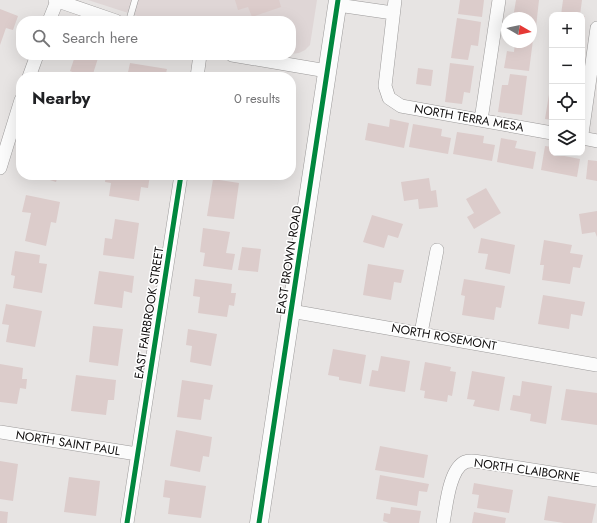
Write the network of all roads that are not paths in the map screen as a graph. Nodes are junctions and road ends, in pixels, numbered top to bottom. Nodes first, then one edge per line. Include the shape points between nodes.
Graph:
1 (56, 0) edge
2 (135, 0) edge
3 (395, 0) edge
4 (499, 0) edge
5 (338, 3) edge
6 (393, 13) junction
7 (51, 16) edge
8 (102, 16) edge
9 (130, 16) edge
10 (597, 28) edge
11 (34, 60) edge
12 (199, 60) edge
13 (262, 60) edge
14 (327, 71) junction
15 (31, 72) edge
16 (198, 72) edge
17 (16, 116) edge
18 (481, 120) junction
19 (584, 120) edge
20 (549, 132) edge
21 (585, 139) edge
22 (597, 141) edge
23 (0, 168) edge
24 (180, 180) edge
25 (437, 250) dead end
26 (291, 311) junction
27 (421, 333) junction
28 (597, 365) edge
29 (0, 432) edge
30 (137, 454) junction
31 (597, 480) edge
32 (127, 523) edge
33 (259, 523) edge
34 (443, 523) edge

1 - 7 street
1 - 8 street
2 - 9 lane
3 - 6 street
4 - 18 street
5 - 6 street
5 - 14 main road, EAST BROWN ROAD
6 - 18 street, NORTH TERRA MESA via 385,86 389,98 400,106
10 - 19 street
11 - 15 street
12 - 16 street
13 - 14 street
14 - 26 main road, EAST BROWN ROAD
17 - 23 street
18 - 20 street, NORTH TERRA MESA
21 - 22 street
24 - 30 street, EAST FAIRBROOK STREET
25 - 27 street
26 - 27 street, NORTH ROSEMONT
26 - 33 main road, EAST BROWN ROAD
27 - 28 street, NORTH ROSEMONT
29 - 30 street, NORTH SAINT PAUL
30 - 32 street, EAST FAIRBROOK STREET
31 - 34 street, NORTH CLAIBORNE via 464,462 453,475

